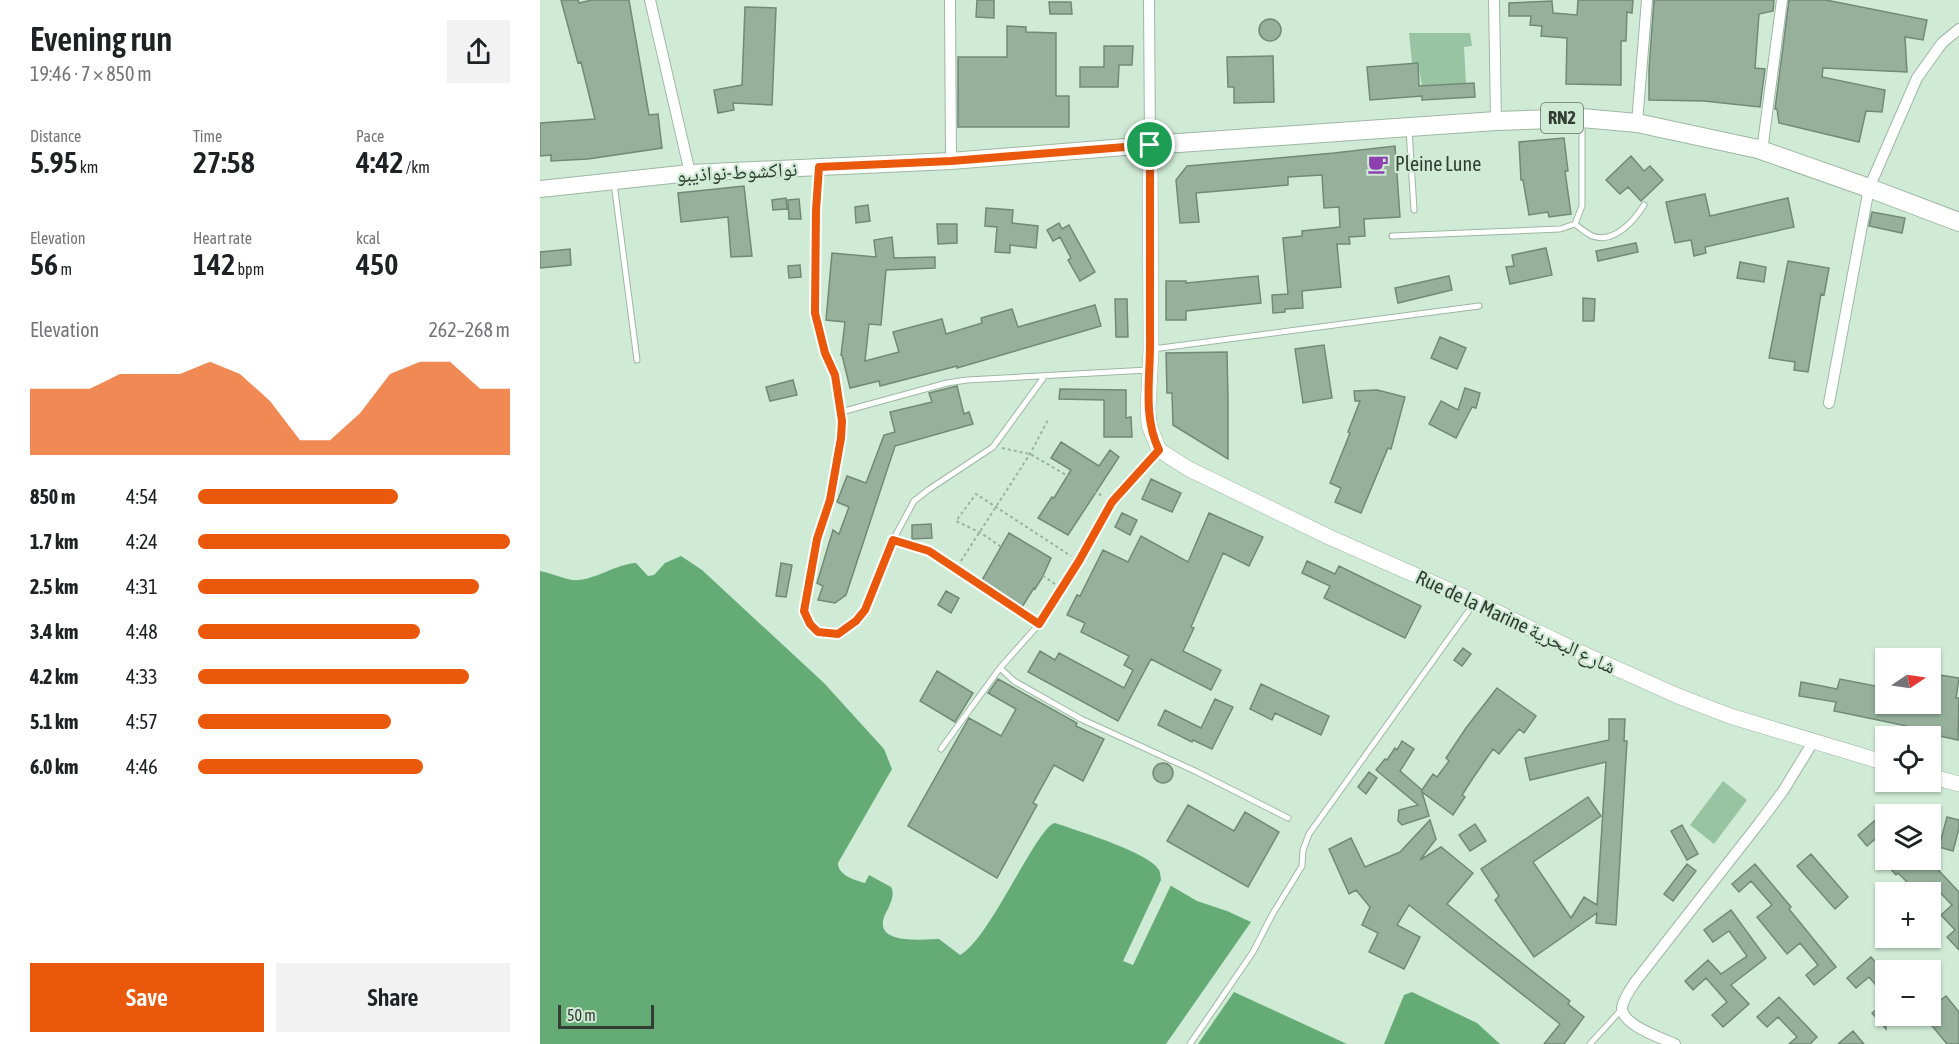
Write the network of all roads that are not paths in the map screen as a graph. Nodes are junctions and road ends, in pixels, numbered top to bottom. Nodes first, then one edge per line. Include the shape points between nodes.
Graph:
1 (650, 0) edge
2 (950, 0) edge
3 (1149, 0) edge
4 (1494, 0) edge
5 (1647, 0) edge
6 (1782, 0) edge
7 (1959, 29) edge
8 (1582, 118) junction
9 (1496, 122) junction
10 (1637, 123) junction
11 (1408, 127) junction
12 (1150, 145) junction
13 (1762, 150) junction
14 (951, 161) junction
15 (819, 167) junction
16 (690, 173) junction
17 (614, 182) junction
18 (1869, 188) junction
19 (540, 189) edge
20 (1644, 205) dead end
21 (1414, 210) dead end
22 (1959, 222) edge
23 (1575, 224) junction
24 (1392, 236) dead end
25 (1479, 306) dead end
26 (1150, 350) junction
27 (637, 360) dead end
28 (1149, 370) junction
29 (1044, 377) junction
30 (1829, 403) dead end
31 (841, 412) junction
32 (1159, 450) junction
33 (893, 540) junction
34 (1476, 602) junction
35 (1039, 624) junction
36 (1000, 668) junction
37 (1813, 742) junction
38 (941, 749) dead end
39 (1875, 760) edge
40 (1941, 779) edge
41 (1959, 784) edge
42 (1288, 818) dead end
43 (1622, 1010) junction
44 (1190, 1044) edge
45 (1590, 1044) edge
46 (1675, 1044) edge

1 - 16 street
2 - 14 street
3 - 12 street
4 - 9 street
5 - 10 street
6 - 13 street
7 - 18 street via 1942,43 1917,78
8 - 9 highway, RN2
8 - 10 highway, RN2
8 - 23 lane via 1582,206
9 - 11 highway, RN2
10 - 13 highway, RN2
11 - 12 highway, RN2
11 - 21 lane
12 - 14 main road, نواكشوط-نواذيبو / RN2
12 - 26 street
13 - 18 highway, RN2
14 - 15 main road, نواكشوط-نواذيبو / RN2
15 - 16 main road, نواكشوط-نواذيبو / RN2
15 - 31 lane via 815,313 835,375
16 - 17 main road, نواكشوط-نواذيبو / RN2
17 - 19 main road, نواكشوط-نواذيبو / RN2
17 - 27 lane
18 - 22 highway, RN2
18 - 30 street
20 - 23 lane via 1634,221 1603,237 1592,236
23 - 24 lane via 1560,229
25 - 26 lane
26 - 28 street
28 - 29 lane
28 - 32 street via 1149,425
29 - 31 lane via 947,383
29 - 33 lane via 993,447 914,501
31 - 33 lane via 841,438 830,500 817,539 804,611 818,632 838,634 865,610
32 - 34 street, Rue de la Marine شارع البحرية via 1189,469 1329,537
32 - 35 lane via 1112,502
33 - 35 lane via 929,551
34 - 37 street, Rue de la Marine شارع البحرية via 1678,696
34 - 44 lane via 1309,834 1302,866 1252,952
35 - 36 lane
36 - 38 lane
36 - 42 lane via 1014,681 1081,719
37 - 39 street, Rue de la Marine شارع البحرية
37 - 43 street via 1783,791 1635,982
40 - 41 street
43 - 45 lane
43 - 46 street via 1631,1023

